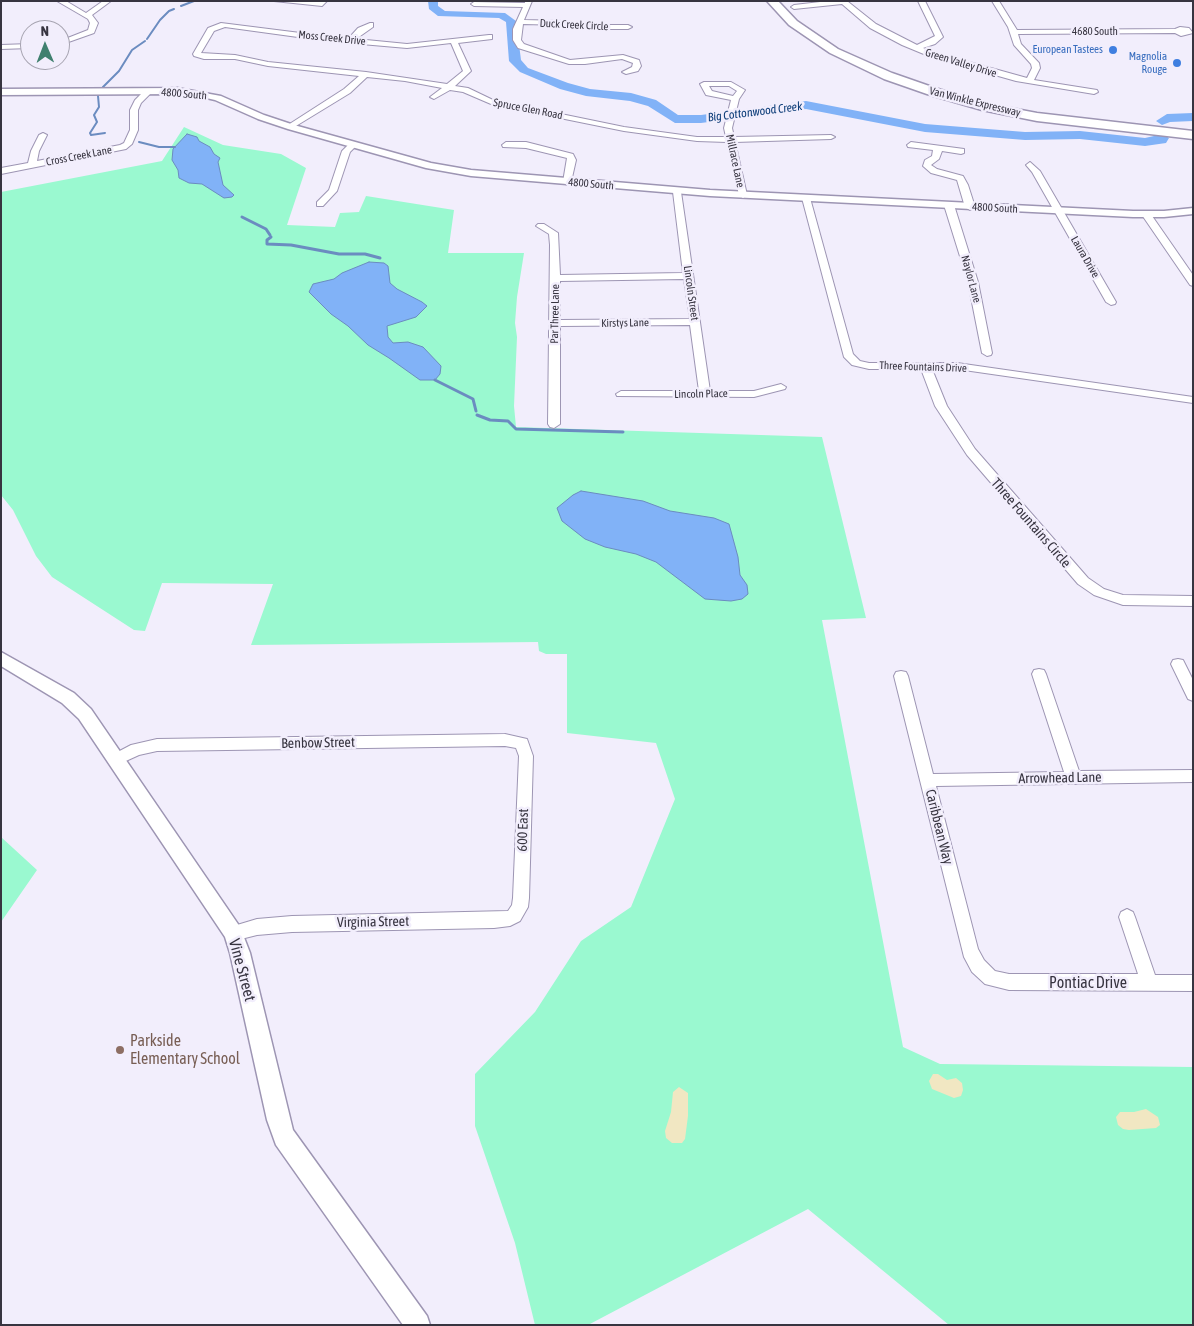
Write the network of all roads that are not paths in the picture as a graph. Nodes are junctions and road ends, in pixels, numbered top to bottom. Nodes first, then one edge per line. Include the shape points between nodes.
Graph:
1 (60, 1) edge
2 (108, 1) edge
3 (277, 1) edge
4 (921, 1) edge
5 (995, 1) edge
6 (842, 2) edge
7 (323, 3) edge
8 (528, 3) edge
9 (474, 4) dead end
10 (777, 4) edge
11 (792, 4) edge
12 (86, 16) junction
13 (520, 22) junction
14 (370, 25) dead end
15 (628, 27) dead end
16 (1191, 31) edge
17 (1014, 32) junction
18 (489, 37) dead end
19 (831, 37) junction
20 (70, 40) edge
21 (351, 40) junction
22 (449, 40) junction
23 (20, 46) edge
24 (1, 47) edge
25 (916, 48) junction
26 (198, 55) joint
27 (626, 72) dead end
28 (366, 74) junction
29 (1029, 82) junction
30 (448, 87) junction
31 (149, 91) junction
32 (1, 92) edge
33 (1094, 92) dead end
34 (434, 97) dead end
35 (735, 98) dead end
36 (291, 127) junction
37 (1193, 127) edge
38 (1193, 135) edge
39 (43, 136) dead end
40 (831, 137) dead end
41 (730, 140) junction
42 (354, 144) junction
43 (506, 145) dead end
44 (911, 145) dead end
45 (938, 148) junction
46 (961, 151) dead end
47 (32, 165) junction
48 (1030, 165) dead end
49 (1, 171) edge
50 (567, 182) junction
51 (677, 192) junction
52 (743, 195) junction
53 (806, 198) junction
54 (320, 204) dead end
55 (949, 205) junction
56 (970, 207) junction
57 (1059, 211) junction
58 (1193, 211) edge
59 (1147, 215) junction
60 (541, 226) dead end
61 (689, 276) junction
62 (555, 278) junction
63 (1193, 283) edge
64 (1111, 302) dead end
65 (695, 322) junction
66 (554, 323) junction
67 (987, 353) dead end
68 (926, 365) junction
69 (782, 387) dead end
70 (621, 394) dead end
71 (705, 394) junction
72 (1193, 400) edge
73 (554, 424) dead end
74 (1193, 601) edge
75 (1, 658) edge
76 (1178, 664) dead end
77 (1039, 674) dead end
78 (901, 676) dead end
79 (1193, 695) edge
80 (522, 743) joint
81 (117, 759) junction
82 (1193, 776) edge
83 (1074, 778) junction
84 (927, 780) junction
85 (514, 916) joint
86 (1127, 918) dead end
87 (233, 933) junction
88 (985, 974) joint
89 (1149, 983) junction
90 (1193, 983) edge
91 (418, 1325) edge

1 - 12 street
2 - 12 street
3 - 7 street
4 - 25 street via 939,37
5 - 17 street
6 - 11 street
6 - 25 street, Green Valley Drive via 874,26
8 - 9 street
8 - 13 street
10 - 19 main road via 812,29
10 - 38 main road, Van Winkle Expressway via 805,33 834,51 931,92 1037,117
11 - 19 main road, Van Winkle Expressway
12 - 20 street via 94,23 91,31
13 - 15 street, Duck Creek Circle
13 - 27 street via 517,40 521,46 573,63 612,57 636,62 635,69
14 - 21 street
16 - 17 street, 4680 South via 1184,34 1176,31
17 - 29 street via 1018,45 1036,63
18 - 22 street, Moss Creek Drive
19 - 37 main road, Van Winkle Expressway via 898,70 980,95 1070,114
21 - 22 street, Moss Creek Drive via 410,46
21 - 26 street, Moss Creek Drive via 217,27 210,31
22 - 30 street via 467,71
23 - 24 street
25 - 29 street, Green Valley Drive via 986,72
26 - 28 street, Spruce Glen Road
28 - 30 street, Spruce Glen Road
28 - 36 street via 350,89
29 - 33 street, Green Valley Drive
30 - 34 street
30 - 41 street, Spruce Glen Road via 500,104 624,129 697,140
31 - 32 street, 4800 South
31 - 36 street, 4800 South via 211,96
31 - 47 street, Cross Creek Lane via 134,110 134,130 128,144
35 - 41 street, Millrace Lane via 728,128
36 - 42 street, 4800 South
39 - 47 street
40 - 41 street, Spruce Glen Road
41 - 52 street, Millrace Lane
42 - 50 street, 4800 South via 454,171
42 - 54 street via 345,152 333,191
43 - 50 street via 526,145 570,156
44 - 45 street
45 - 46 street
45 - 56 street via 936,157 927,166 960,178
47 - 49 street, Cross Creek Lane
48 - 57 street, Laura Drive
50 - 51 street, 4800 South
51 - 52 street, 4800 South
51 - 61 street, Lincoln Street
52 - 53 street, 4800 South
53 - 55 street, 4800 South
53 - 68 street, Three Fountains Drive via 849,357 862,365
55 - 56 street, 4800 South
55 - 67 street, Naylor Lane via 973,282
56 - 57 street, 4800 South
57 - 59 street, 4800 South
57 - 64 street, Laura Drive
58 - 59 street, 4800 South
59 - 63 street
60 - 62 street via 555,237
61 - 62 street, Par Three Lane
61 - 65 street, Lincoln Street
62 - 66 street, Par Three Lane
65 - 66 street, Kirstys Lane
65 - 71 street, Lincoln Street
66 - 73 street, Par Three Lane
68 - 72 street, Three Fountains Drive via 957,366
68 - 74 street, Three Fountains Circle via 941,406 971,452 1083,581 1099,592 1123,600
69 - 71 street, Lincoln Place via 754,394
70 - 71 street, Lincoln Place
75 - 81 street, Vine Street via 74,703 86,714
76 - 79 street
77 - 83 street
78 - 84 street, Caribbean Way
80 - 81 street, Benbow Street via 505,740 157,745 136,749
80 - 85 street, 600 East via 526,756 521,898
81 - 87 street, Vine Street
82 - 83 street, Arrowhead Lane
83 - 84 street, Arrowhead Lane
84 - 88 street, Caribbean Way via 970,952
85 - 87 street, Virginia Street via 494,920 292,924
86 - 89 street
87 - 91 street, Vine Street via 284,1137
88 - 89 street, Pontiac Drive via 1009,982
89 - 90 street, Pontiac Drive

